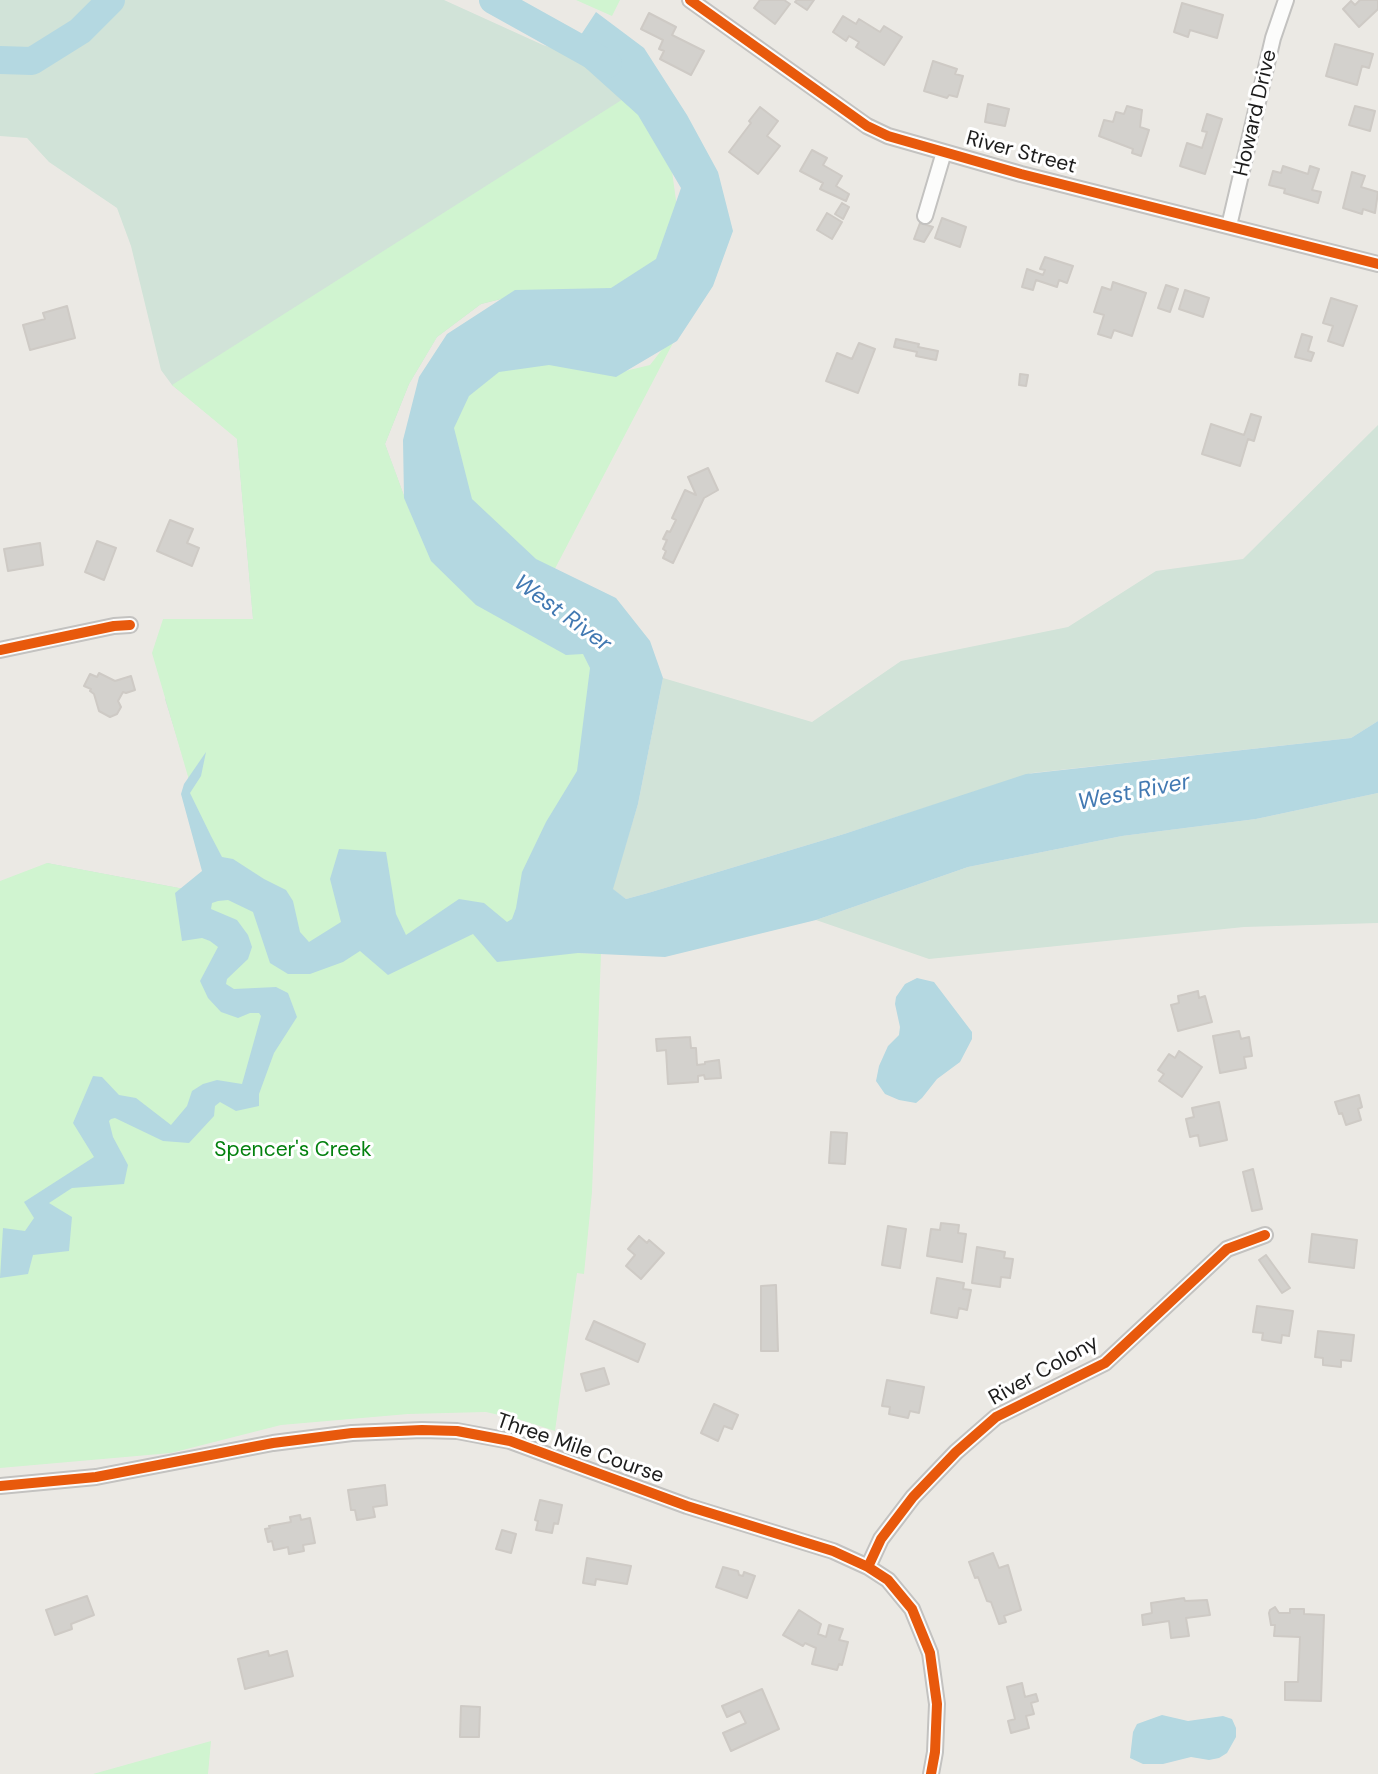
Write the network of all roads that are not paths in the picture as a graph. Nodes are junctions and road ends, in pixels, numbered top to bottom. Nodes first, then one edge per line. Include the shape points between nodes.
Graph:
1 (690, 0) edge
2 (1286, 0) edge
3 (944, 152) junction
4 (925, 216) dead end
5 (1229, 226) junction
6 (1378, 264) edge
7 (130, 625) dead end
8 (0, 650) edge
9 (1265, 1235) dead end
10 (0, 1486) edge
11 (868, 1567) junction
12 (931, 1774) edge

1 - 3 street, River Street via 867,126
2 - 5 street, Howard Drive
3 - 4 street
3 - 5 street, River Street
5 - 6 street, River Street
7 - 8 street
9 - 11 street, River Colony via 1227,1249 1105,1363 996,1417 913,1497 881,1539
10 - 11 street, Three Mile Course via 96,1477 273,1443 352,1433 457,1432 521,1444
11 - 12 street, Three Mile Course via 902,1594 930,1653 937,1704

